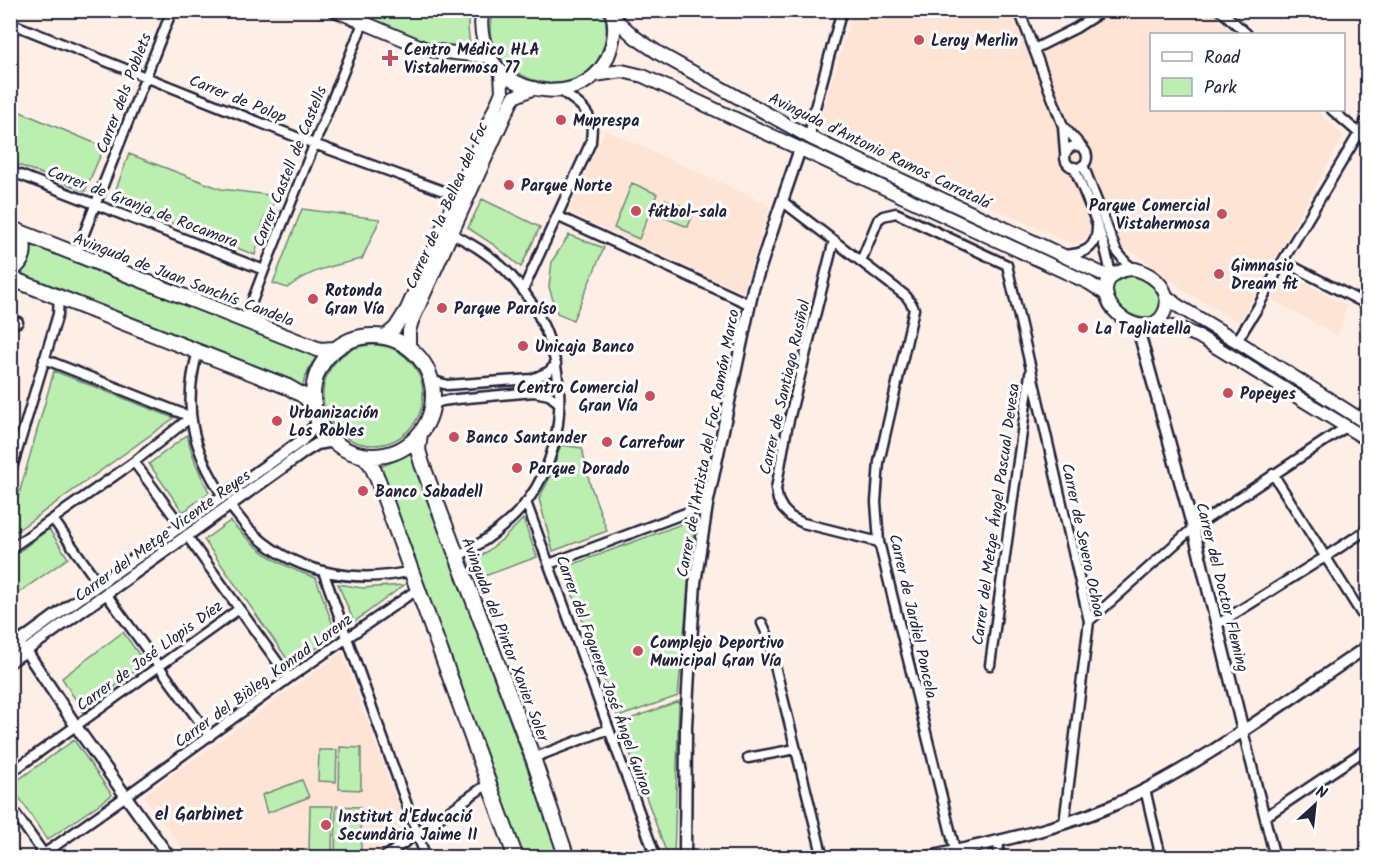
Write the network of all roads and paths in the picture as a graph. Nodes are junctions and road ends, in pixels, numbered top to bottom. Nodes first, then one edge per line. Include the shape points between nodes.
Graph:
1 (172, 10) edge
2 (334, 10) edge
3 (483, 10) edge
4 (842, 10) edge
5 (1019, 10) edge
6 (1104, 10) edge
7 (1220, 10) edge
8 (612, 14) edge
9 (10, 23) edge
10 (363, 23) junction
11 (1246, 33) edge
12 (1034, 50) junction
13 (489, 56) junction
14 (501, 73) junction
15 (595, 75) junction
16 (146, 77) junction
17 (534, 88) junction
18 (561, 91) junction
19 (1333, 111) edge
20 (1368, 118) edge
21 (1063, 126) junction
22 (1359, 133) junction
23 (812, 138) junction
24 (1368, 141) edge
25 (314, 144) junction
26 (1082, 148) junction
27 (800, 149) junction
28 (1065, 153) junction
29 (1083, 165) junction
30 (1074, 167) junction
31 (10, 171) edge
32 (457, 196) junction
33 (782, 201) junction
34 (96, 204) junction
35 (557, 216) junction
36 (1097, 224) junction
37 (16, 230) edge
38 (452, 234) junction
39 (834, 240) junction
40 (1291, 248) junction
41 (76, 254) junction
42 (1062, 255) junction
43 (861, 261) junction
44 (1294, 267) junction
45 (1135, 269) junction
46 (264, 270) junction
47 (10, 271) edge
48 (1275, 276) junction
49 (10, 278) edge
50 (1111, 278) junction
51 (523, 290) junction
52 (1106, 294) junction
53 (1166, 296) junction
54 (59, 297) junction
55 (749, 304) junction
56 (1368, 305) edge
57 (245, 320) junction
58 (1155, 323) junction
59 (1141, 325) junction
60 (384, 337) junction
61 (1238, 341) junction
62 (409, 348) junction
63 (335, 349) junction
64 (198, 351) junction
65 (44, 359) junction
66 (556, 364) junction
67 (1030, 368) junction
68 (430, 380) junction
69 (559, 403) junction
70 (314, 404) junction
71 (1368, 404) edge
72 (432, 405) junction
73 (191, 417) junction
74 (1364, 421) edge
75 (319, 422) junction
76 (1346, 427) junction
77 (420, 433) junction
78 (1368, 440) edge
79 (334, 441) junction
80 (363, 455) junction
81 (134, 462) junction
82 (1273, 474) junction
83 (10, 475) edge
84 (226, 501) junction
85 (526, 502) junction
86 (707, 506) junction
87 (53, 519) junction
88 (1193, 528) junction
89 (1368, 528) edge
90 (184, 531) junction
91 (879, 542) junction
92 (10, 549) edge
93 (457, 556) junction
94 (1325, 557) junction
95 (549, 564) junction
96 (323, 571) junction
97 (412, 571) junction
98 (99, 584) junction
99 (418, 589) junction
100 (106, 594) junction
101 (239, 609) junction
102 (1089, 621) junction
103 (762, 623) dead end
104 (1218, 624) junction
105 (1368, 624) edge
106 (10, 629) edge
107 (347, 638) junction
108 (1368, 646) edge
109 (19, 647) edge
110 (10, 662) edge
111 (990, 665) dead end
112 (158, 667) junction
113 (289, 678) junction
114 (76, 726) junction
115 (609, 729) junction
116 (1243, 731) junction
117 (210, 736) junction
118 (1368, 748) edge
119 (796, 749) junction
120 (533, 758) junction
121 (748, 758) dead end
122 (10, 773) edge
123 (489, 783) junction
124 (1145, 789) junction
125 (126, 796) junction
126 (10, 806) edge
127 (1265, 817) junction
128 (1064, 824) junction
129 (417, 833) junction
130 (999, 841) junction
131 (955, 850) junction
132 (43, 856) edge
133 (170, 858) edge
134 (384, 858) edge
135 (426, 858) edge
136 (516, 858) edge
137 (567, 858) edge
138 (656, 858) edge
139 (685, 858) edge
140 (823, 858) edge
141 (925, 858) edge
142 (998, 858) edge
143 (1161, 858) edge
144 (1275, 858) edge

1 - 16 street, Carrer dels Poblets
2 - 10 main road
3 - 13 main road via 481,31
4 - 23 street via 813,115
5 - 12 street
6 - 12 street
7 - 11 street
8 - 15 main road via 614,39 608,57
8 - 23 main road, Avinguda d'Antonio Ramos Carratalá via 636,38 660,54
9 - 16 street, Carrer de Polop
10 - 13 main road via 429,50
10 - 25 street, Carrer Castell de Castells
12 - 21 street
13 - 14 main road
14 - 17 main road
14 - 32 main road, Carrer de la Bellea del Foc via 502,92
15 - 18 main road via 579,86
15 - 27 main road, Avinguda d'Antonio Ramos Carratalá via 622,71 643,76
16 - 25 street, Carrer de Polop
16 - 34 street, Carrer dels Poblets
17 - 18 main road
17 - 38 main road, Carrer de la Bellea del Foc via 514,97
18 - 35 street via 580,105 592,124 591,142
19 - 22 street
20 - 22 street
21 - 26 street
21 - 28 street
22 - 24 street
22 - 40 street
23 - 42 main road, Avinguda d'Antonio Ramos Carratalá
25 - 32 street, Carrer de Polop
25 - 46 street, Carrer Castell de Castells
26 - 28 street via 1070,147
26 - 29 street via 1086,153
27 - 33 street, Carrer de l'Artista del Foc Ramón Marco
27 - 52 main road, Avinguda d'Antonio Ramos Carratalá
28 - 30 street via 1067,164
29 - 30 street
29 - 45 street via 1116,250
30 - 36 street
31 - 34 street, Carrer de Granja de Rocamora
32 - 60 main road, Carrer de la Bellea del Foc via 407,309
33 - 39 street, Carrer de Jardiel Poncela
33 - 55 street, Carrer de l'Artista del Foc Ramón Marco
34 - 41 street, Carrer dels Poblets
34 - 46 street, Carrer de Granja de Rocamora
35 - 51 street
35 - 55 street
36 - 42 street via 1093,244 1076,254
36 - 50 street via 1109,258
37 - 41 main road, Avinguda de Juan Sanchís Candela
37 - 47 main road, Avinguda de Juan Sanchís Candela via 25,248 24,256
38 - 51 street via 489,256
38 - 62 main road, Carrer de la Bellea del Foc via 412,321
39 - 43 street, Carrer de Jardiel Poncela
39 - 91 street, Carrer de Santiago Rusiñol via 787,428 776,489 778,500 791,517
40 - 44 street
40 - 48 street
41 - 57 main road, Avinguda de Juan Sanchís Candela
42 - 50 main road, Avinguda d'Antonio Ramos Carratalá
43 - 67 street, Carrer de Severo Ochoa via 878,220 896,213 1007,265
43 - 91 street, Carrer de Jardiel Poncela via 906,297 914,309 879,462
44 - 48 street
44 - 56 street
45 - 50 main road via 1123,270
45 - 53 main road via 1158,282
46 - 57 street, Carrer Castell de Castells
48 - 61 street
49 - 54 main road
50 - 52 main road
51 - 66 street via 544,325
52 - 59 main road via 1119,315
53 - 58 main road via 1163,316
53 - 61 main road
54 - 64 main road
54 - 65 street
55 - 86 street, Carrer de l'Artista del Foc Ramón Marco
57 - 63 main road, Avinguda de Juan Sanchís Candela via 320,350
58 - 59 main road
58 - 76 main road via 1190,332
59 - 88 street, Carrer del Doctor Fleming via 1140,336
60 - 62 main road
60 - 63 main road via 353,339
61 - 74 main road
62 - 68 main road via 423,362
63 - 70 main road via 316,377
64 - 70 main road via 288,387
64 - 73 street via 190,395
65 - 73 street
65 - 83 street
66 - 68 street via 532,379 447,384
66 - 69 street
67 - 102 street, Carrer de Severo Ochoa
67 - 111 street, Carrer del Metge Ángel Pascual Devesa
68 - 72 main road
69 - 72 street via 549,395 534,393 457,399
69 - 85 street via 550,456
70 - 75 main road
71 - 74 street
72 - 77 main road
73 - 81 street
73 - 84 street via 202,459
75 - 79 main road
75 - 84 street, Carrer del Metge Vicente Reyes via 302,441
76 - 78 main road
76 - 82 street
77 - 80 main road via 391,453
77 - 93 main road, Avinguda del Pintor Xavier Soler via 420,457
79 - 80 main road
79 - 84 street, Carrer del Metge Vicente Reyes via 317,444
80 - 97 main road via 378,480
81 - 87 street
81 - 90 street
82 - 88 street
82 - 94 street
84 - 90 street, Carrer del Metge Vicente Reyes
84 - 96 street via 270,547
85 - 93 street via 494,534
85 - 95 street, Carrer del Foguerer José Ángel Guirao
86 - 95 street
86 - 139 street, Carrer de l'Artista del Foc Ramón Marco via 695,583 689,672
87 - 92 street
87 - 98 street
88 - 102 street
88 - 104 street, Carrer del Doctor Fleming
89 - 94 street
90 - 98 street, Carrer del Metge Vicente Reyes
90 - 100 street, Carrer del Metge Vicente Reyes
90 - 101 street
91 - 131 street, Carrer de Jardiel Poncela
93 - 120 main road, Avinguda del Pintor Xavier Soler
94 - 104 street
94 - 105 street
95 - 115 street, Carrer del Foguerer José Ángel Guirao
96 - 97 street via 368,577
96 - 107 street
97 - 99 main road
98 - 109 street, Carrer del Metge Vicente Reyes
99 - 107 street, Carrer del Biòleg Konrad Lorenz
99 - 123 main road
100 - 109 street, Carrer del Metge Vicente Reyes
100 - 112 street
101 - 112 street, Carrer de José Llopis Díez
101 - 113 street
102 - 128 street, Carrer de Severo Ochoa
103 - 119 street
104 - 116 street, Carrer del Doctor Fleming
106 - 109 street
107 - 113 street, Carrer del Biòleg Konrad Lorenz
107 - 129 street
108 - 116 street
109 - 110 street, Carrer del Metge Vicente Reyes
109 - 114 street
112 - 114 street, Carrer de José Llopis Díez
112 - 117 street
113 - 117 street, Carrer del Biòleg Konrad Lorenz
114 - 122 street, Carrer de José Llopis Díez
114 - 125 street
115 - 120 street
115 - 138 street, Carrer del Foguerer José Ángel Guirao
116 - 124 street
116 - 127 street, Carrer del Doctor Fleming
117 - 125 street, Carrer del Biòleg Konrad Lorenz
118 - 127 street
119 - 121 street
119 - 140 street
120 - 137 main road, Avinguda del Pintor Xavier Soler
123 - 129 street
123 - 136 main road
124 - 128 street
124 - 143 street
125 - 132 street, Carrer del Biòleg Konrad Lorenz
125 - 133 street
126 - 132 street
127 - 144 street, Carrer del Doctor Fleming
128 - 130 street
129 - 134 street
129 - 135 street
130 - 131 street
130 - 142 street
131 - 141 street

